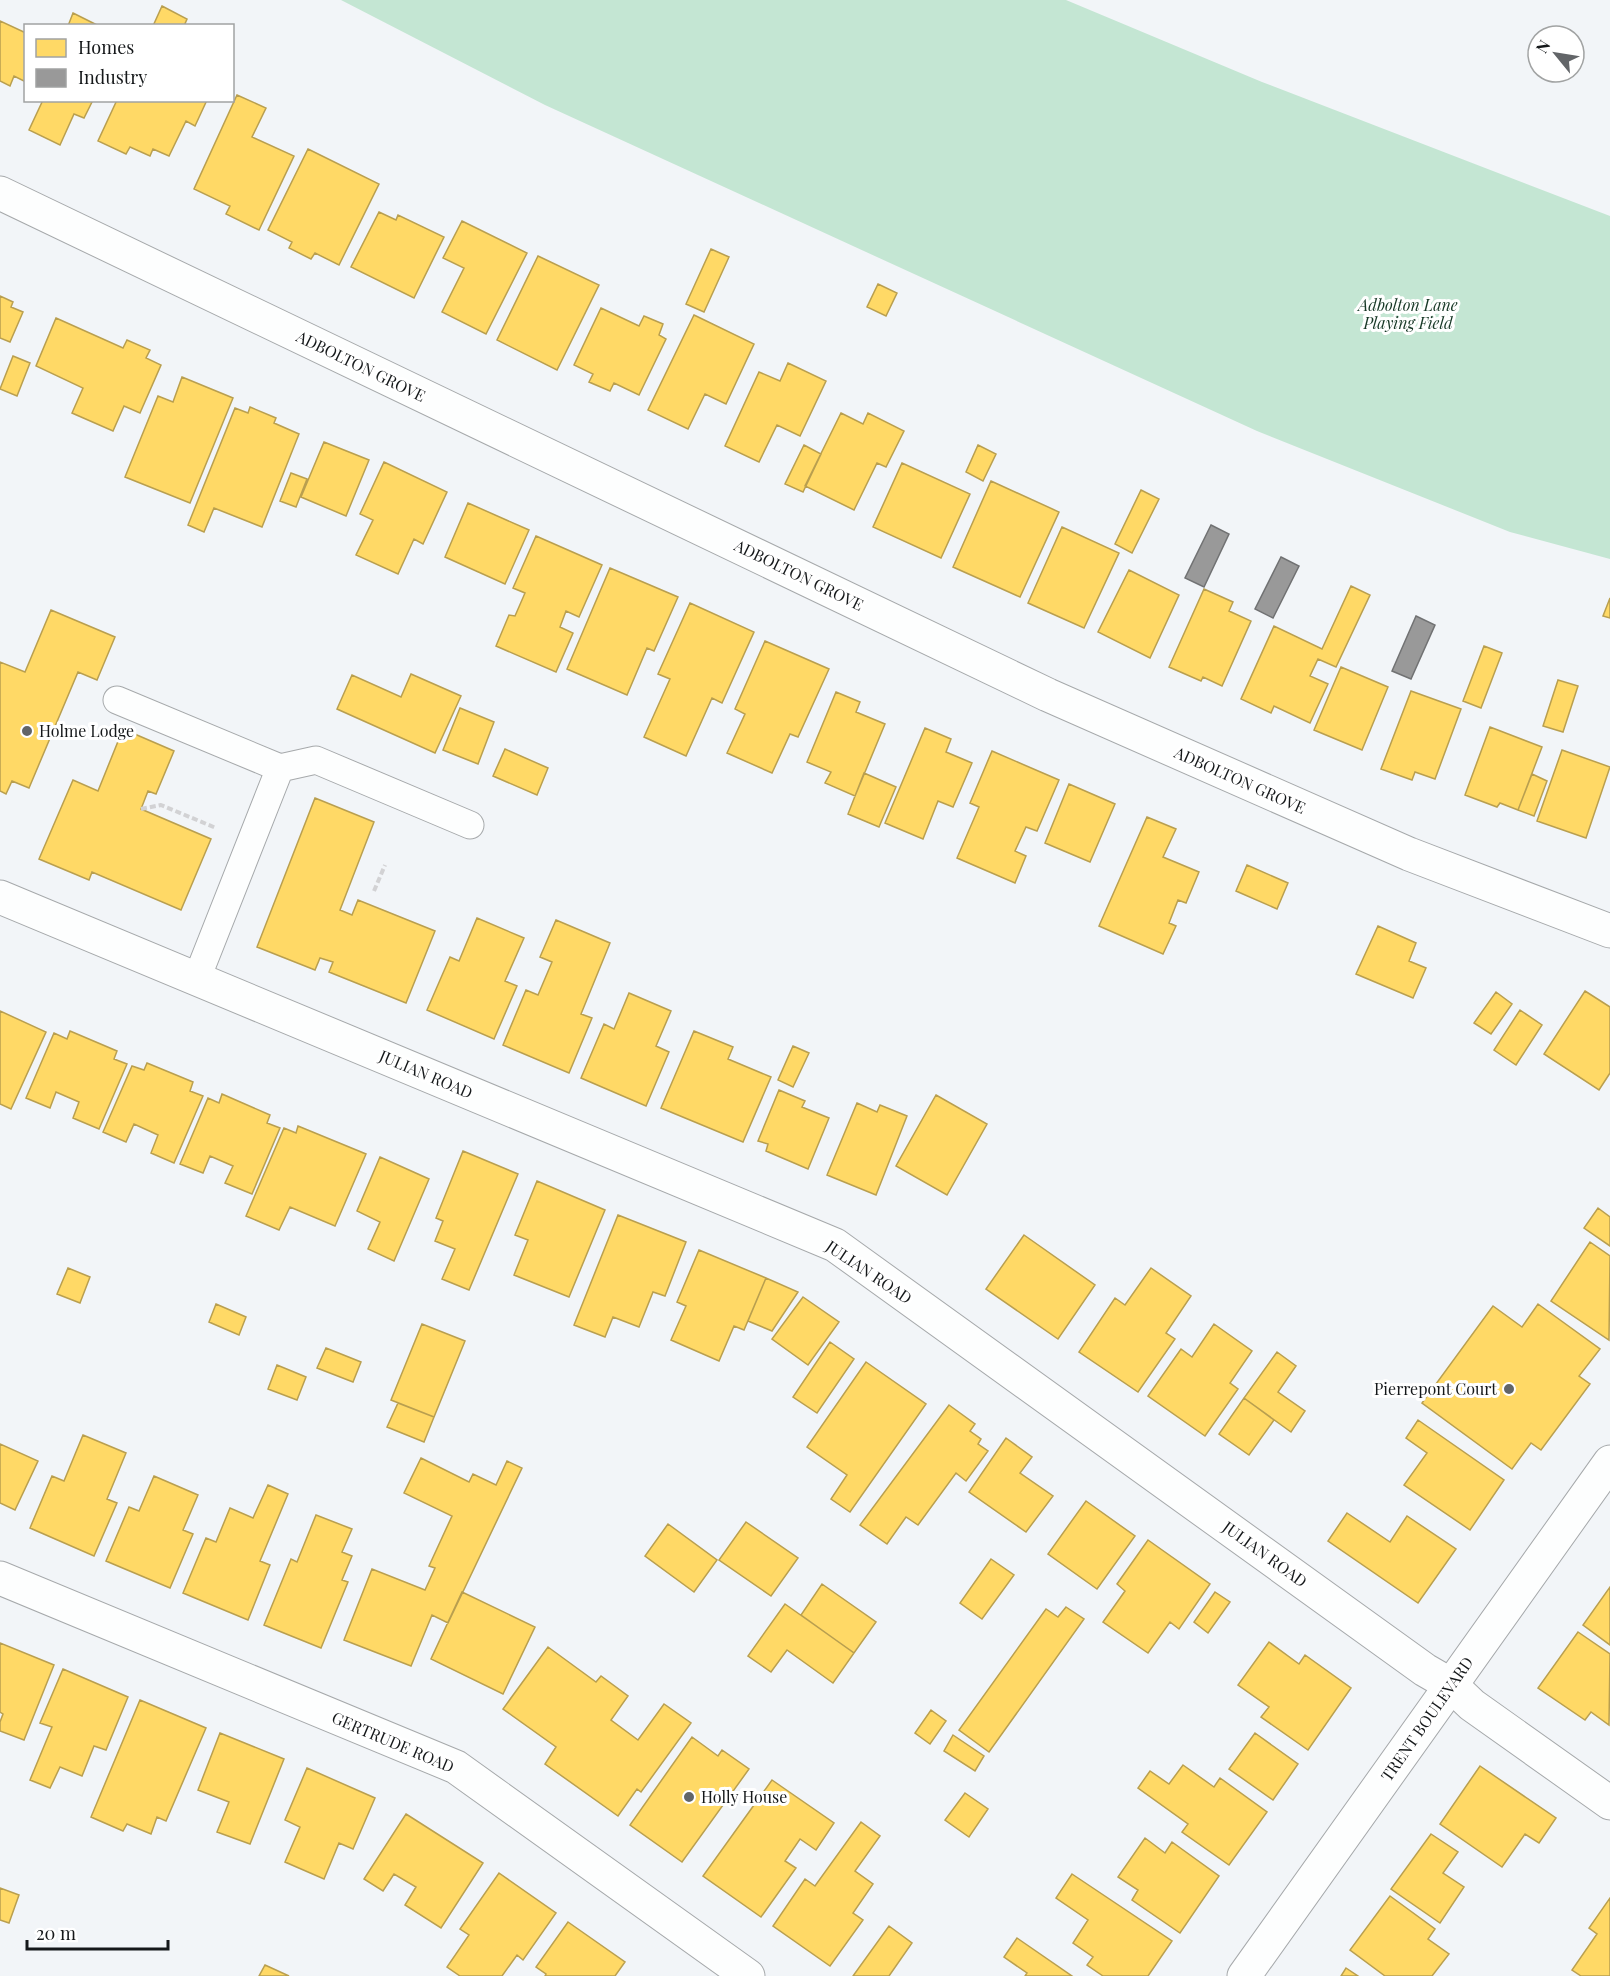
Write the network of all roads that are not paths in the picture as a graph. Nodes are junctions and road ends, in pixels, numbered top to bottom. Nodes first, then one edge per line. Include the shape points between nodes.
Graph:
1 (0, 193) edge
2 (117, 700) dead end
3 (280, 768) junction
4 (470, 825) dead end
5 (0, 897) edge
6 (1610, 931) edge
7 (197, 978) junction
8 (1610, 1462) edge
9 (0, 1578) edge
10 (1451, 1685) junction
11 (1610, 1803) edge
12 (748, 1976) edge
13 (1244, 1976) edge

1 - 6 street, ADBOLTON GROVE via 1048,695 1408,854
2 - 3 lane
3 - 4 lane via 316,760
3 - 7 lane
5 - 7 street, JULIAN ROAD
7 - 10 street, JULIAN ROAD via 835,1245
8 - 10 street, TRENT BOULEVARD
9 - 12 street, GERTRUDE ROAD via 456,1767
10 - 11 street, JULIAN ROAD via 1472,1705
10 - 13 street, TRENT BOULEVARD

